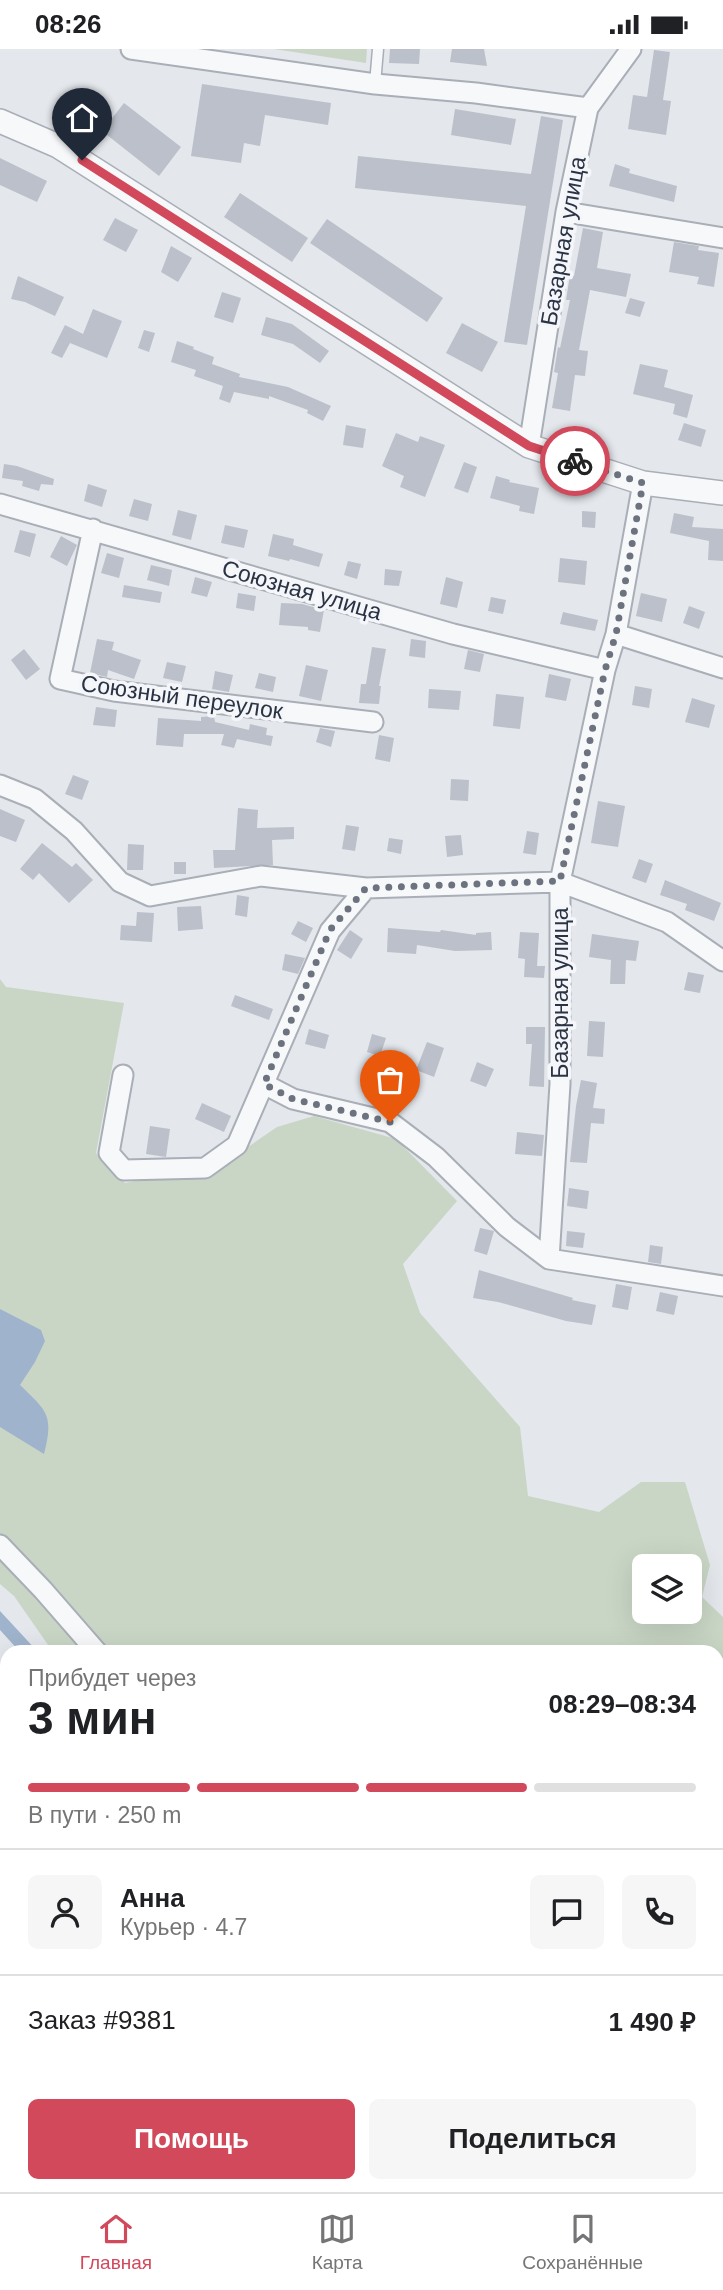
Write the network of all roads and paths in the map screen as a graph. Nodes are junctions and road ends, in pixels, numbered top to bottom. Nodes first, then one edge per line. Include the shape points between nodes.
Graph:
1 (131, 49) edge
2 (378, 49) edge
3 (631, 49) edge
4 (374, 84) junction
5 (588, 107) junction
6 (0, 121) edge
7 (566, 212) junction
8 (723, 238) edge
9 (529, 446) junction
10 (643, 483) junction
11 (723, 493) edge
12 (0, 504) edge
13 (93, 529) junction
14 (616, 634) junction
15 (723, 668) edge
16 (605, 670) junction
17 (373, 722) dead end
18 (0, 785) edge
19 (560, 881) junction
20 (366, 888) junction
21 (723, 961) edge
22 (123, 1075) dead end
23 (264, 1084) junction
24 (549, 1259) junction
25 (723, 1286) edge
26 (0, 1545) edge
27 (91, 1645) edge

1 - 4 street
2 - 4 lane
3 - 5 street, Базарная улица
4 - 5 street
5 - 7 street, Базарная улица
6 - 9 street via 58,146
7 - 8 street
7 - 9 street, Базарная улица
9 - 10 street
10 - 11 street
10 - 14 street, Базарная улица
12 - 13 street, Союзная улица
13 - 16 street, Союзная улица via 453,634
13 - 17 street, Союзный переулок via 60,679 114,691
14 - 15 street
14 - 16 street, Базарная улица
16 - 19 street, Базарная улица
18 - 20 street via 35,799 74,831 120,882 150,896 261,876
19 - 20 street
19 - 21 street via 667,922
19 - 24 street, Базарная улица via 560,1084
20 - 23 street via 330,930
22 - 23 street via 109,1153 124,1170 205,1168 237,1145
23 - 24 street via 293,1099 390,1122 436,1157 507,1227
24 - 25 street
26 - 27 street

